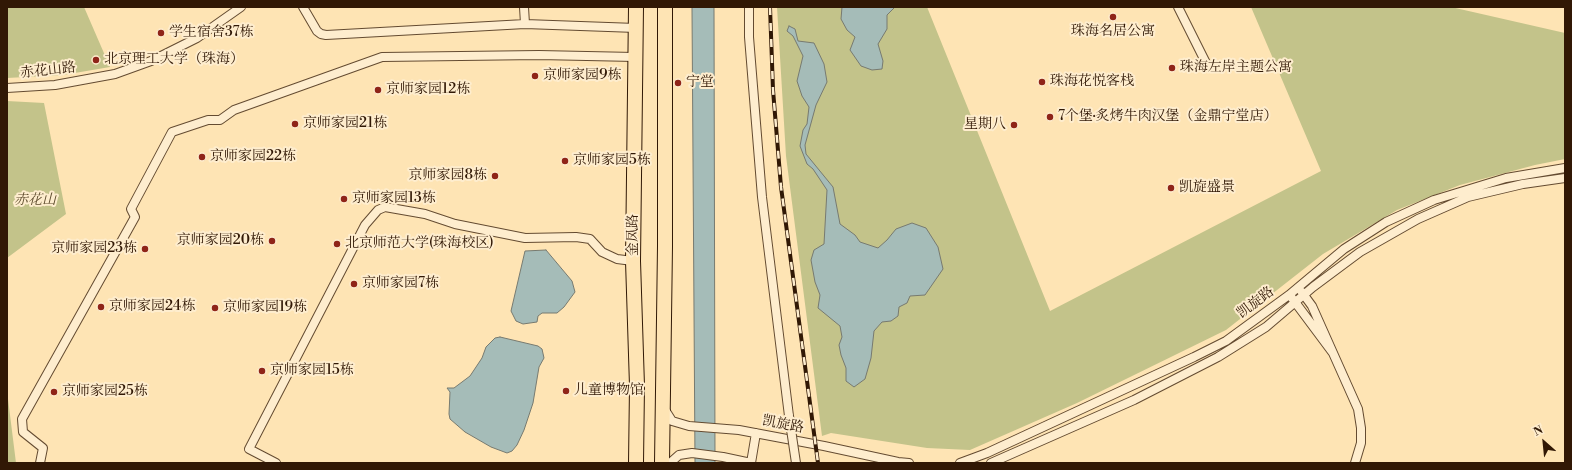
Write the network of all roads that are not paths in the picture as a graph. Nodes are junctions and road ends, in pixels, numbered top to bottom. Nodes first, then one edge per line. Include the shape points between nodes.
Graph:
1 (241, 7) edge
2 (304, 7) edge
3 (524, 7) edge
4 (636, 7) edge
5 (665, 7) edge
6 (749, 7) edge
7 (1178, 7) edge
8 (525, 24) junction
9 (636, 28) junction
10 (635, 57) junction
11 (1207, 65) dead end
12 (7, 88) edge
13 (1565, 168) edge
14 (1565, 178) edge
15 (633, 262) junction
16 (1298, 287) junction
17 (1289, 294) junction
18 (1304, 295) junction
19 (1296, 302) junction
20 (1333, 353) junction
21 (662, 403) junction
22 (756, 433) junction
23 (40, 463) edge
24 (276, 463) edge
25 (636, 463) edge
26 (662, 463) edge
27 (670, 463) edge
28 (751, 463) edge
29 (796, 463) edge
30 (910, 463) edge
31 (960, 463) edge
32 (991, 463) edge
33 (1355, 463) edge

1 - 12 street, 赤花山路 via 197,38 151,61 115,74 55,85
2 - 8 street via 317,31 326,34
3 - 8 street
4 - 9 highway, 金凤路
5 - 21 highway
6 - 29 street, bridge via 762,197
7 - 11 street
8 - 9 street
9 - 10 highway, 金凤路
10 - 15 highway, 金凤路
10 - 23 street via 382,57 234,110 220,120 208,120 172,132 131,209 135,217 22,419 23,432 43,448
13 - 16 street, 凯旋路 via 1506,178 1434,200 1386,222 1344,249
14 - 18 street, 凯旋路 via 1523,184 1468,198 1418,218 1360,252
15 - 24 street via 617,259 602,252 590,239 525,238 455,224 425,214 385,207 378,210 365,225 249,449
15 - 25 highway, 金凤路 via 637,386
16 - 17 street, 凯旋路
16 - 18 street
17 - 19 street
17 - 31 street, 凯旋路 via 1226,341 987,453
18 - 19 street, 凯旋路
18 - 20 street via 1322,326
19 - 20 street
19 - 32 street, 凯旋路 via 1266,327 1218,357 1134,400
20 - 33 street via 1358,409 1361,443
21 - 22 street, 凯旋路 via 672,421 689,426
21 - 26 highway
22 - 28 street
22 - 30 street, 凯旋路
27 - 28 street via 679,455 692,453

